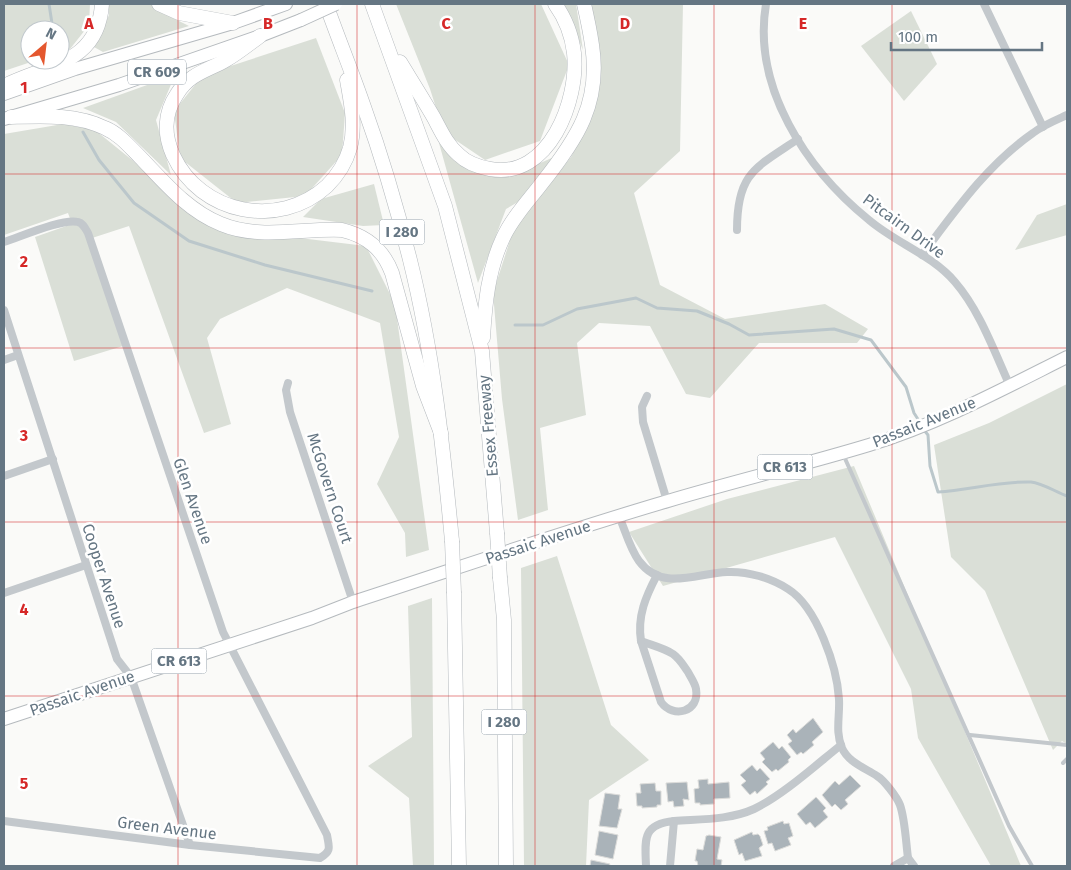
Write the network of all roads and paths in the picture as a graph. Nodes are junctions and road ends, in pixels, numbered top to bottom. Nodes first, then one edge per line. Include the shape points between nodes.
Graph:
1 (102, 4) edge
2 (159, 4) edge
3 (286, 4) edge
4 (326, 4) edge
5 (336, 4) edge
6 (372, 4) edge
7 (555, 4) edge
8 (584, 4) edge
9 (766, 4) edge
10 (984, 4) edge
11 (233, 23) junction
12 (384, 34) junction
13 (260, 36) junction
14 (338, 38) junction
15 (4, 86) edge
16 (4, 94) edge
17 (1067, 114) edge
18 (8, 118) edge
19 (1043, 127) junction
20 (798, 139) junction
21 (737, 230) dead end
22 (4, 242) edge
23 (922, 255) junction
24 (4, 310) edge
25 (482, 351) junction
26 (18, 355) junction
27 (1067, 357) edge
28 (4, 360) edge
29 (288, 383) dead end
30 (1010, 386) junction
31 (647, 396) dead end
32 (441, 433) junction
33 (842, 452) junction
34 (53, 459) junction
35 (4, 476) edge
36 (667, 501) junction
37 (619, 516) junction
38 (86, 565) junction
39 (657, 575) junction
40 (4, 593) edge
41 (353, 602) junction
42 (641, 641) junction
43 (230, 645) junction
44 (131, 677) junction
45 (4, 719) edge
46 (970, 735) junction
47 (841, 745) junction
48 (1067, 746) edge
49 (1067, 759) edge
50 (1063, 763) dead end
51 (4, 821) edge
52 (674, 821) junction
53 (190, 845) junction
54 (327, 854) joint
55 (908, 858) junction
56 (459, 866) edge
57 (506, 866) edge
58 (646, 866) edge
59 (670, 866) edge
60 (894, 866) edge
61 (914, 866) edge
62 (1032, 866) edge

1 - 15 highway via 99,27 79,52 68,60
2 - 11 highway via 179,13
3 - 11 main road, CR 609
4 - 14 highway, I 280
5 - 13 main road, CR 609, bridge
6 - 12 highway, Essex Freeway / I 280
7 - 12 highway via 567,26 574,54 574,80 569,104 545,147 527,163 506,170 481,167 459,156 441,132
8 - 25 highway via 594,61 590,104 573,142 512,223 498,250 486,299
9 - 20 street, Pitcairn Drive via 764,41 769,76
10 - 19 street
11 - 16 main road, CR 609 via 107,59
12 - 25 highway, Essex Freeway / I 280 via 446,206
13 - 14 highway via 225,61 192,77 170,105 166,129 176,161 202,191 225,205 265,212 290,208 312,198 331,182 345,161 352,135 352,106
13 - 18 main road, CR 609 via 119,85
14 - 32 highway, I 280 via 373,133 410,261 433,374
17 - 19 street
18 - 32 highway via 69,118 106,128 127,144 181,198 221,224 251,232 342,230 372,243 387,260 392,273 423,386
19 - 23 street via 1013,148 988,172
20 - 21 street via 752,172 740,198
20 - 23 street, Pitcairn Drive via 845,199 882,230
22 - 43 street, Glen Avenue via 65,222 84,225
23 - 30 street, Pitcairn Drive via 954,281 968,300
24 - 26 street, Cooper Avenue
25 - 57 highway, Essex Freeway / I 280, bridge via 504,620
26 - 28 street
26 - 34 street, Cooper Avenue
27 - 30 main road, Passaic Avenue / CR 613
29 - 41 street, McGovern Court via 290,412
30 - 33 main road, Passaic Avenue / CR 613 via 924,425
31 - 36 street via 642,407 643,422
32 - 56 highway, I 280, bridge via 452,541
33 - 36 main road, Passaic Avenue / CR 613
33 - 46 lane
34 - 35 street
34 - 38 street, Cooper Avenue
36 - 37 main road, Passaic Avenue / CR 613
37 - 39 street via 638,560
37 - 41 main road, Passaic Avenue / CR 613
38 - 40 street
38 - 44 street, Cooper Avenue via 117,659
39 - 42 street via 640,617
39 - 47 street via 680,580 716,573 751,574 789,590 804,603 830,656 838,681
41 - 43 main road, Passaic Avenue / CR 613
42 - 42 street via 660,702 675,712 688,709 697,692 680,660
43 - 44 main road, Passaic Avenue / CR 613
43 - 54 street, Glen Avenue via 327,835 330,848
44 - 45 main road, Passaic Avenue / CR 613
44 - 53 street, Cooper Avenue
46 - 48 lane
46 - 62 lane via 1009,826
47 - 52 street via 754,809 732,816
47 - 55 street via 851,759 879,777 900,805
49 - 50 lane
51 - 53 street, Green Avenue
52 - 58 street via 658,825 646,836
52 - 59 street
53 - 54 street, Green Avenue via 320,858
55 - 60 street
55 - 61 street

